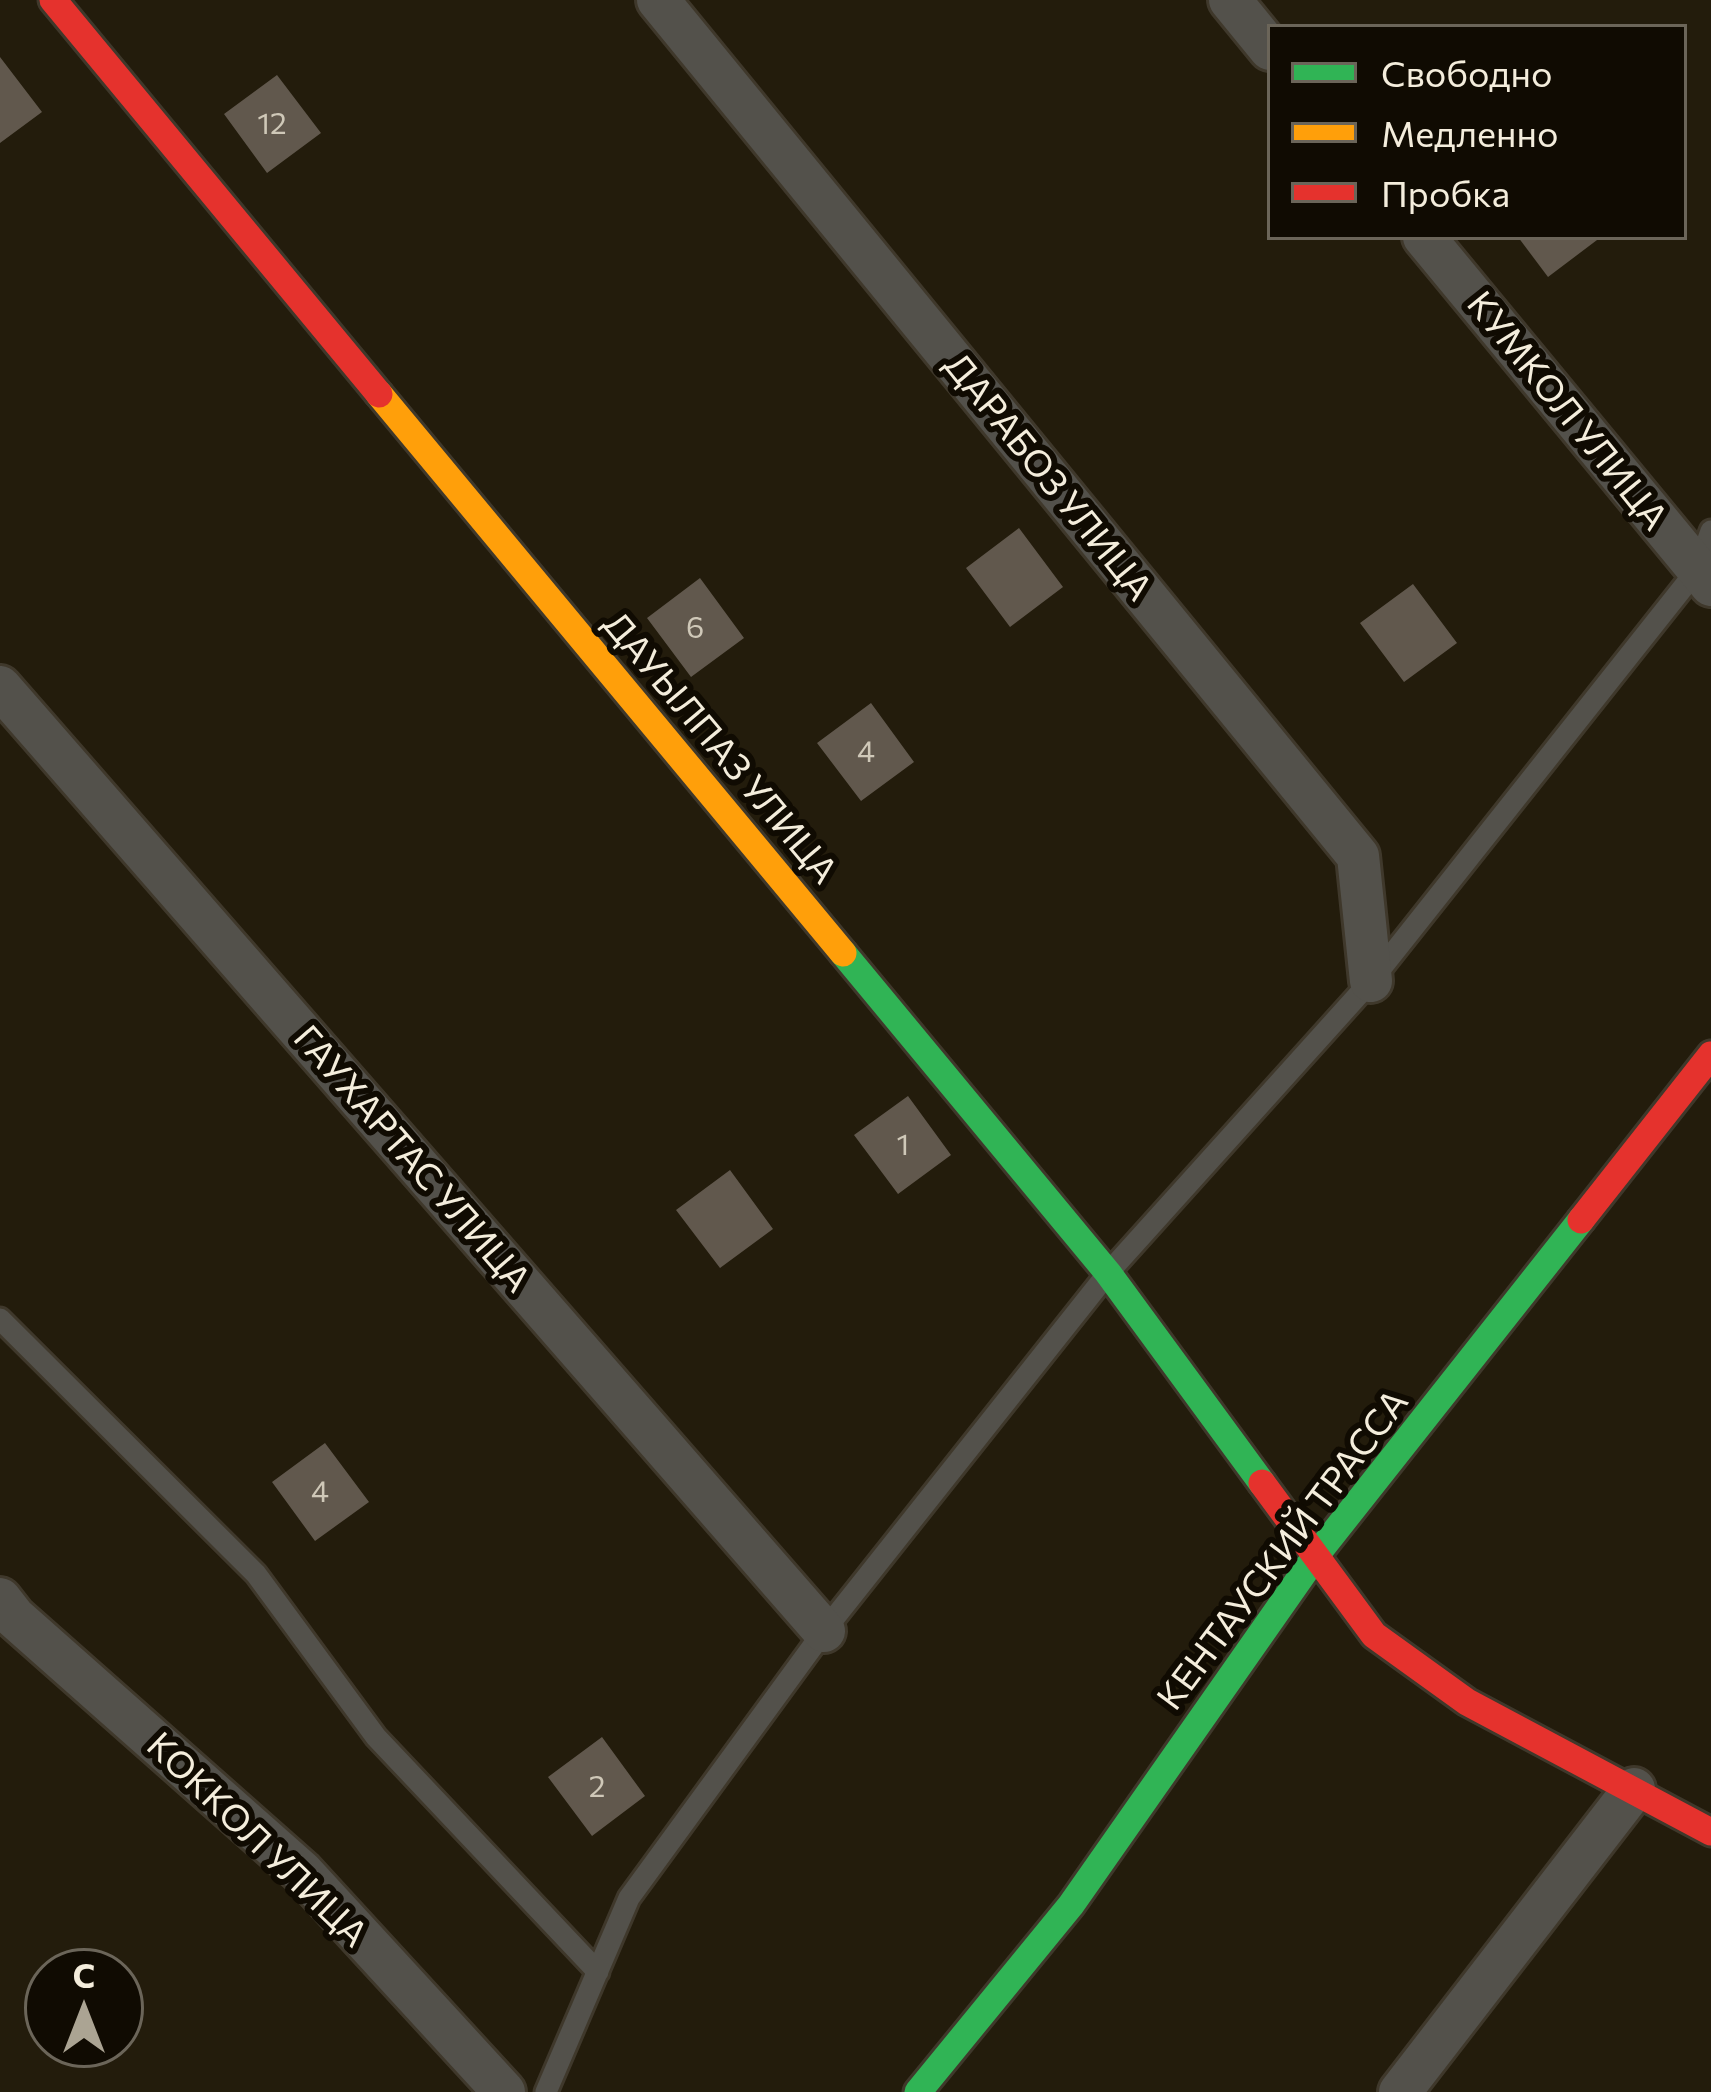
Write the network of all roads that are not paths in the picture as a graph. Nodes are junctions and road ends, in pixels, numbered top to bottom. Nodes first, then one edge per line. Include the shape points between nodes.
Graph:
1 (52, 0) edge
2 (658, 0) edge
3 (1230, 0) edge
4 (1267, 45) edge
5 (1427, 240) edge
6 (1706, 562) edge
7 (0, 687) edge
8 (1371, 981) junction
9 (1711, 1055) edge
10 (1108, 1273) junction
11 (0, 1319) edge
12 (1317, 1554) junction
13 (0, 1599) edge
14 (824, 1630) junction
15 (1634, 1789) junction
16 (1711, 1832) edge
17 (598, 1972) junction
18 (504, 2092) edge
19 (546, 2092) edge
20 (918, 2092) edge
21 (1400, 2092) edge

1 - 10 street, ДАУЫЛПАЗ УЛИЦА
2 - 8 street, ДАРАБОЗ УЛИЦА via 1358,856
3 - 4 street
5 - 6 street, КУМКОЛ УЛИЦА
6 - 8 lane
7 - 14 street, ГАУХАРТАС УЛИЦА
8 - 10 lane
9 - 12 street, КЕНТАУСКИЙ ТРАССА
10 - 12 street, ДАУЫЛПАЗ УЛИЦА
10 - 14 lane
11 - 17 lane via 256,1574 376,1737
12 - 15 street, ДАУЫЛПАЗ УЛИЦА via 1374,1635 1468,1702
12 - 20 street, КЕНТАУСКИЙ ТРАССА via 1071,1905
13 - 18 street, КОККОЛ УЛИЦА via 302,1872
14 - 17 lane via 629,1898
15 - 16 street, ДАУЫЛПАЗ УЛИЦА
15 - 21 street
17 - 19 lane

